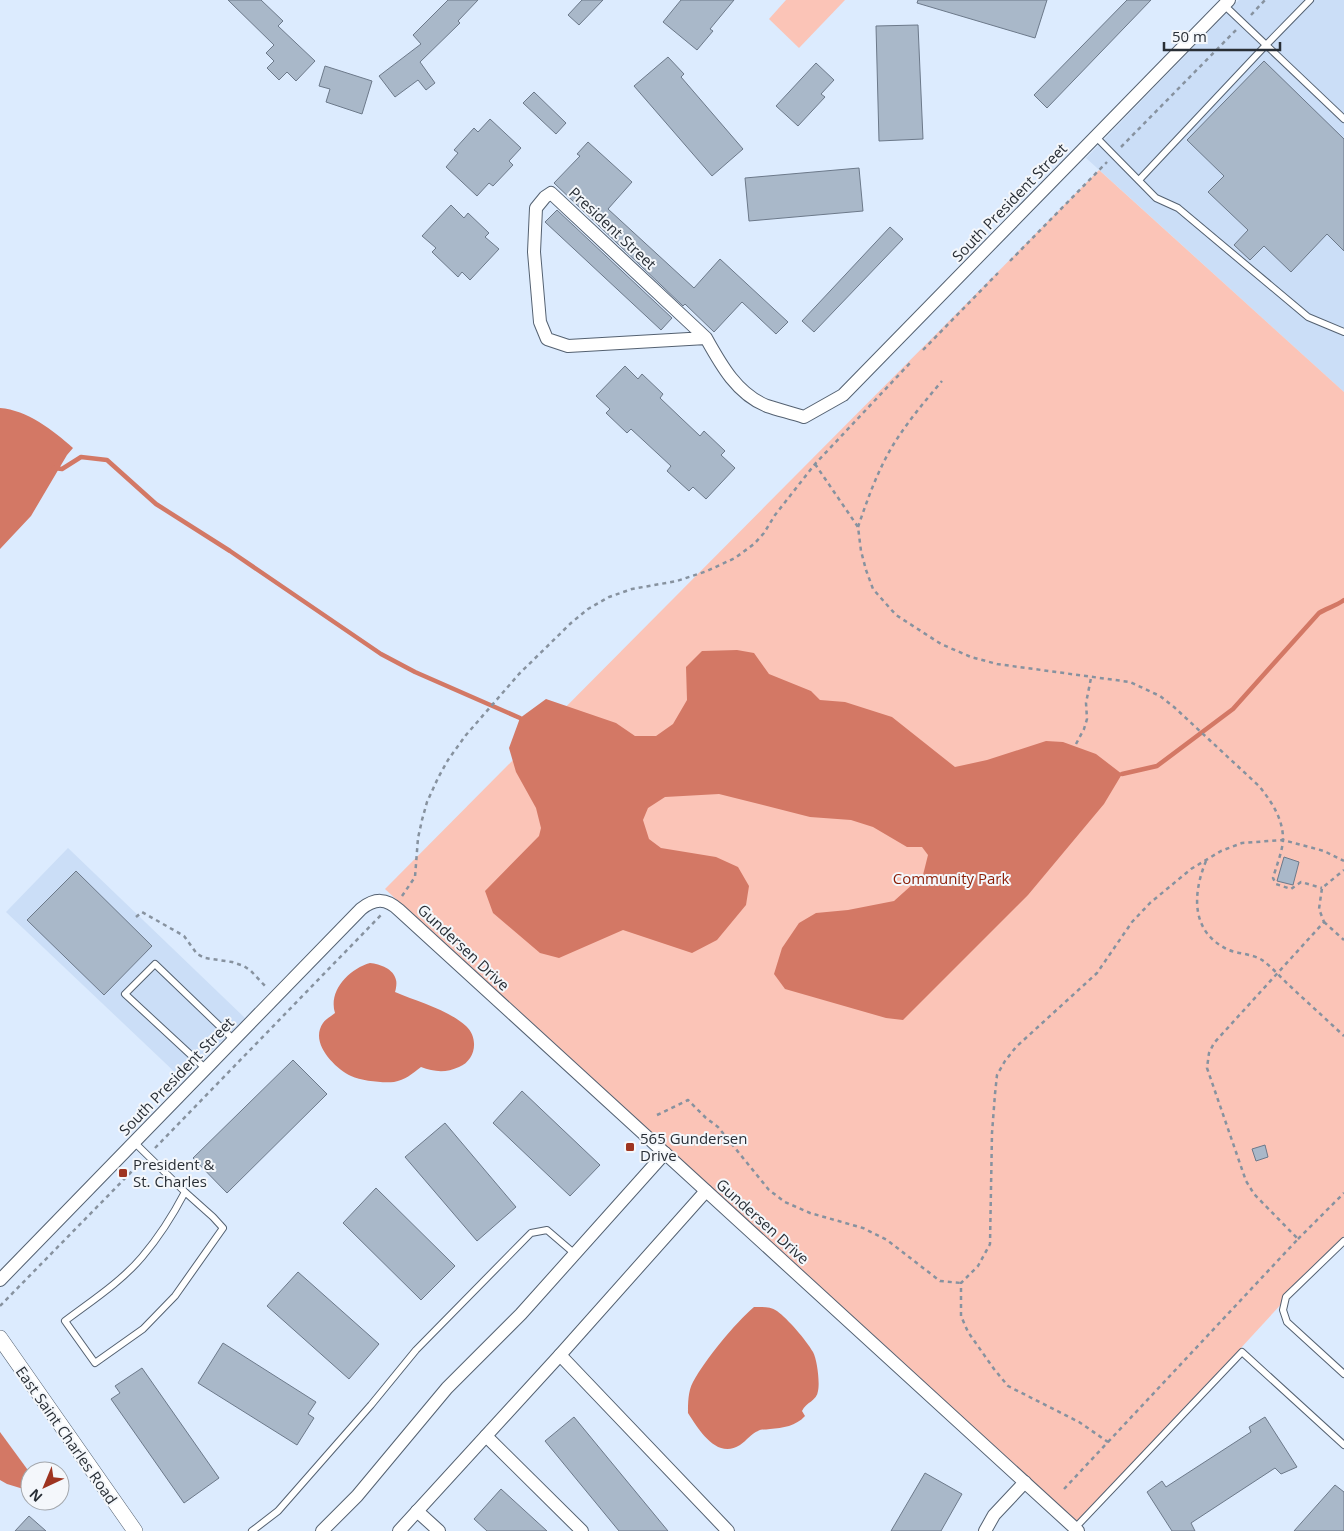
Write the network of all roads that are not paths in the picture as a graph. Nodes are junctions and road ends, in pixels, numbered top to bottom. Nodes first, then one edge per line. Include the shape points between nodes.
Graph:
1 (1310, 0) edge
2 (1227, 3) edge
3 (1266, 44) junction
4 (1344, 119) edge
5 (1096, 137) junction
6 (1139, 180) junction
7 (1344, 332) edge
8 (706, 338) junction
9 (804, 417) joint
10 (378, 900) joint
11 (234, 1040) junction
12 (206, 1069) junction
13 (134, 1143) junction
14 (665, 1153) junction
15 (706, 1191) junction
16 (185, 1192) junction
17 (1344, 1241) edge
18 (575, 1254) junction
19 (0, 1280) edge
20 (0, 1338) edge
21 (560, 1354) junction
22 (1344, 1374) edge
23 (486, 1436) junction
24 (1344, 1445) edge
25 (1024, 1482) junction
26 (417, 1511) junction
27 (1077, 1530) edge
28 (135, 1531) edge
29 (252, 1531) edge
30 (322, 1531) edge
31 (399, 1531) edge
32 (439, 1531) edge
33 (582, 1531) edge
34 (728, 1531) edge
35 (985, 1531) edge

1 - 3 lane
2 - 3 lane
2 - 5 street, South President Street
3 - 4 lane
3 - 6 lane
5 - 6 lane
5 - 9 street, South President Street via 843,395
6 - 7 lane via 1156,198 1178,208 1308,317
8 - 8 street, President Street via 568,346 547,339 540,322 534,252 536,208 545,197 551,193
8 - 9 street, President Street via 723,369 741,389 766,405
10 - 11 street, South President Street via 362,909
10 - 14 street, Gundersen Drive via 393,904
11 - 12 street, South President Street
11 - 12 lane via 155,964 126,994
12 - 13 street, South President Street
13 - 16 lane
13 - 19 street, South President Street
14 - 15 street, Gundersen Drive
14 - 18 street
15 - 21 street
15 - 25 street, Gundersen Drive
16 - 16 lane via 223,1228 175,1296 143,1329 95,1363 65,1321 141,1258 173,1215
17 - 22 lane via 1286,1297 1283,1310 1287,1322
18 - 29 lane via 547,1230 531,1233 416,1350 278,1511
18 - 30 street via 447,1388 357,1496
20 - 28 street, East Saint Charles Road
21 - 23 street
21 - 34 street
23 - 26 street
23 - 33 street
24 - 27 lane via 1242,1352
25 - 27 street, Gundersen Drive
25 - 35 street via 994,1515
26 - 31 street
26 - 32 street

